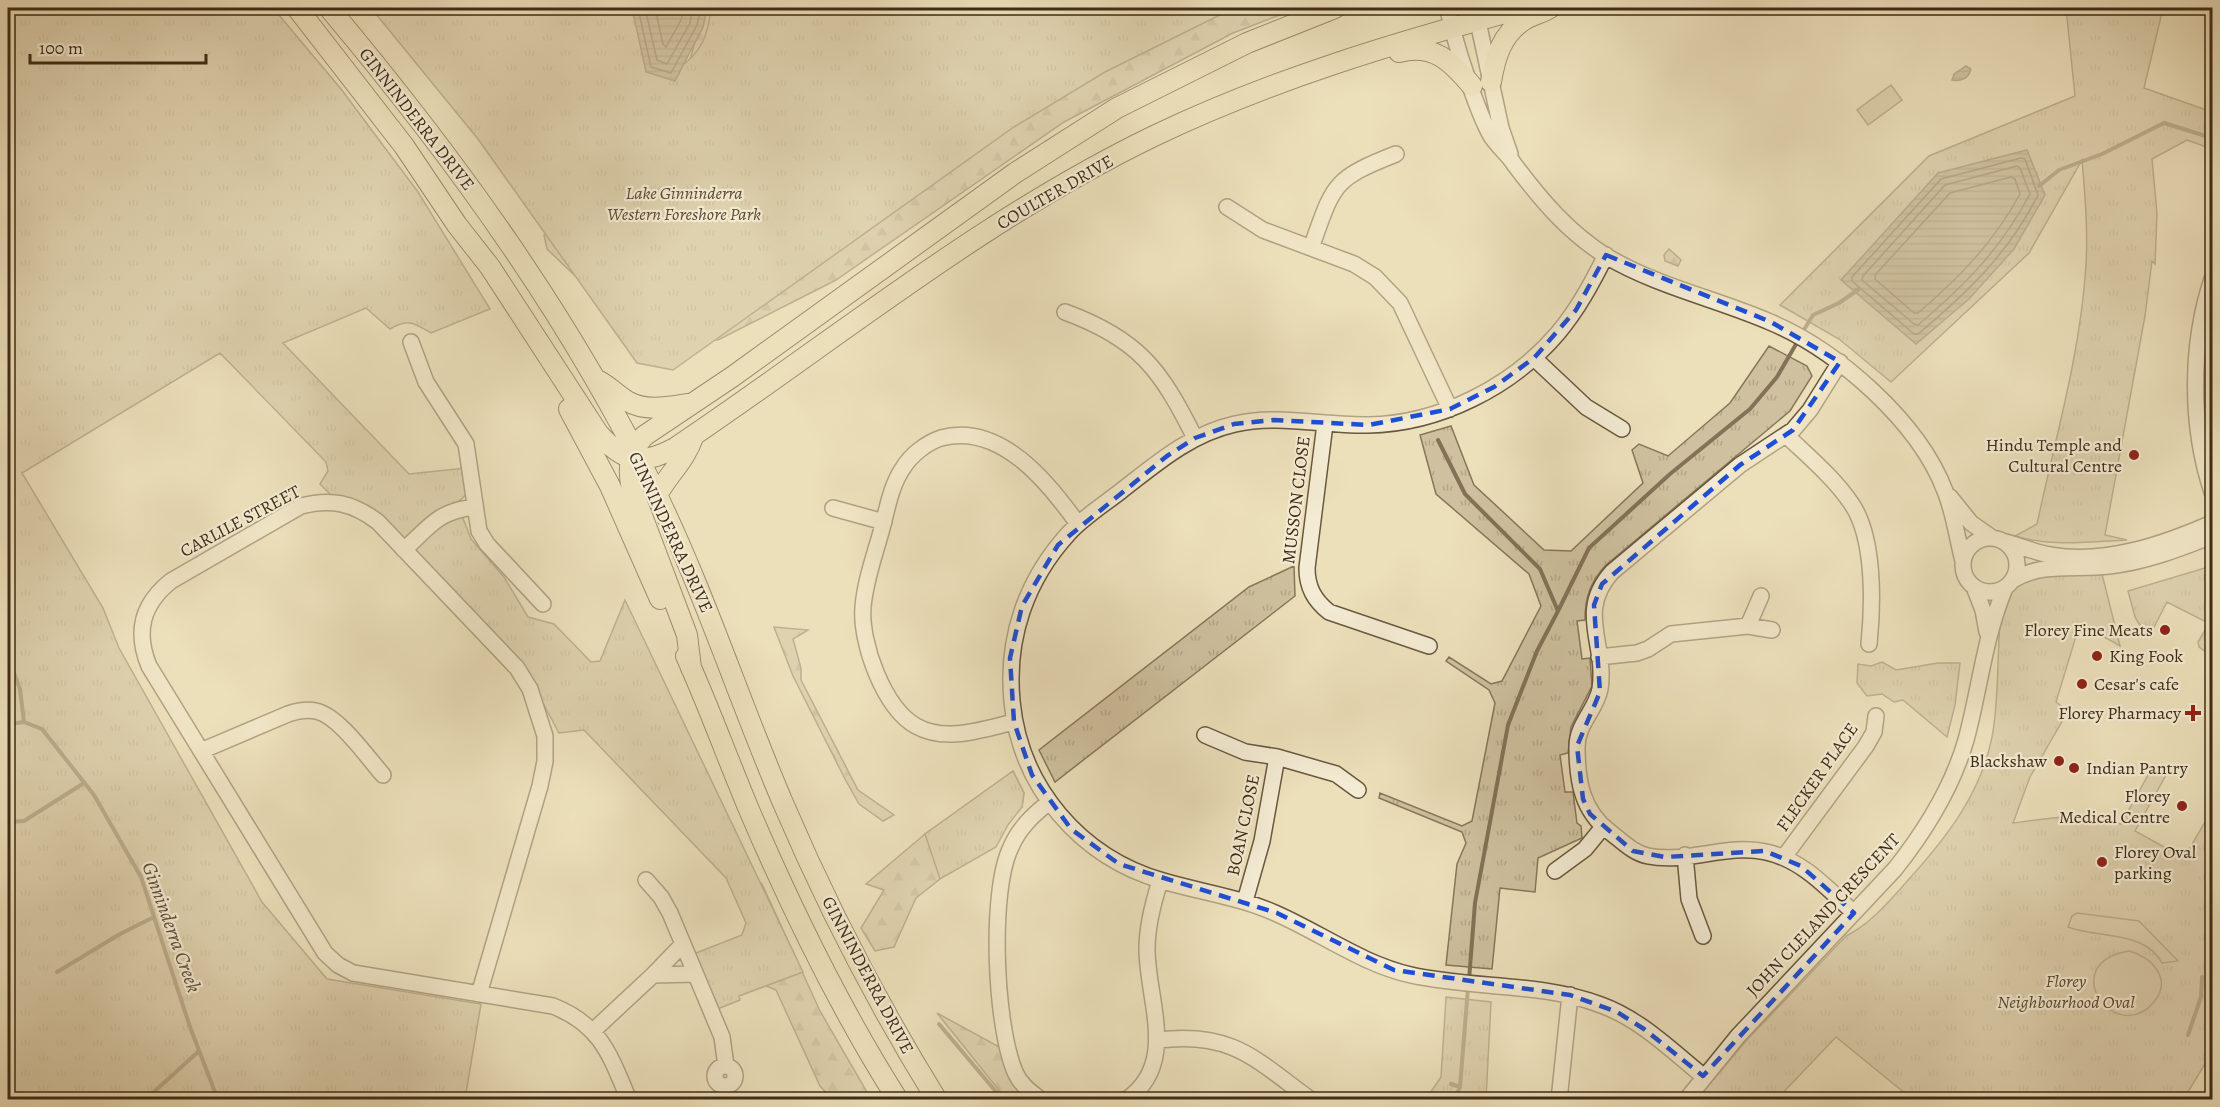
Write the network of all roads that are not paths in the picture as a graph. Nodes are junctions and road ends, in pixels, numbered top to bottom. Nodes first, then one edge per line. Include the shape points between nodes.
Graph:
1 (297, 8) edge
2 (329, 8) edge
3 (1335, 8) edge
4 (1448, 8) edge
5 (1524, 8) edge
6 (1550, 8) edge
7 (1476, 14) edge
8 (1453, 27) junction
9 (1354, 56) junction
10 (1491, 82) junction
11 (1472, 86) junction
12 (1396, 154) dead end
13 (1514, 162) junction
14 (1227, 207) dead end
15 (457, 225) junction
16 (1311, 248) junction
17 (1606, 255) junction
18 (2212, 279) edge
19 (1065, 312) dead end
20 (411, 342) dead end
21 (1534, 358) junction
22 (1840, 362) junction
23 (595, 378) junction
24 (693, 402) junction
25 (1450, 409) junction
26 (1325, 424) junction
27 (1622, 429) dead end
28 (694, 435) junction
29 (1787, 436) junction
30 (1195, 438) junction
31 (631, 455) junction
32 (2212, 492) edge
33 (1946, 493) junction
34 (657, 495) junction
35 (475, 507) junction
36 (833, 508) dead end
37 (884, 522) junction
38 (1078, 524) junction
39 (2212, 524) edge
40 (2212, 536) edge
41 (1999, 540) junction
42 (404, 550) junction
43 (1963, 561) junction
44 (2009, 584) junction
45 (1974, 587) junction
46 (1761, 596) dead end
47 (543, 604) dead end
48 (1748, 626) junction
49 (1772, 630) dead end
50 (1988, 635) junction
51 (1869, 644) dead end
52 (1429, 646) dead end
53 (1599, 657) junction
54 (691, 668) junction
55 (1876, 716) dead end
56 (1014, 722) junction
57 (1205, 735) dead end
58 (201, 751) junction
59 (1277, 757) junction
60 (383, 775) dead end
61 (1358, 790) dead end
62 (1049, 802) junction
63 (1603, 827) junction
64 (1684, 855) junction
65 (1784, 857) junction
66 (1556, 871) dead end
67 (646, 880) dead end
68 (1160, 881) junction
69 (1245, 901) junction
70 (1854, 913) junction
71 (1703, 936) dead end
72 (683, 944) junction
73 (695, 974) junction
74 (653, 975) junction
75 (479, 994) junction
76 (1570, 995) junction
77 (594, 1030) junction
78 (1158, 1040) junction
79 (726, 1066) dead end
80 (1702, 1076) junction
81 (629, 1100) edge
82 (898, 1100) edge
83 (938, 1100) edge
84 (1041, 1100) edge
85 (1125, 1100) edge
86 (1311, 1100) edge
87 (1559, 1100) edge
88 (1686, 1100) edge

1 - 15 main road, GINNINDERRA DRIVE via 404,146
2 - 23 main road, GINNINDERRA DRIVE via 432,134 499,225
3 - 24 main road, COULTER DRIVE via 1247,43 1117,108 1015,172
4 - 8 street
5 - 7 main road, COULTER DRIVE
6 - 10 main road via 1524,20 1509,33 1498,50
7 - 8 main road, COULTER DRIVE
7 - 10 street
8 - 9 main road, COULTER DRIVE
8 - 11 street
9 - 11 main road via 1372,59 1420,48 1436,52 1452,62
9 - 28 main road, COULTER DRIVE via 1155,136 1004,221
10 - 13 street via 1501,128
11 - 13 street via 1491,137
12 - 16 street via 1362,168 1338,185
13 - 17 street via 1546,206 1574,233
14 - 16 street via 1263,230
15 - 31 main road, GINNINDERRA DRIVE via 490,267 598,433
15 - 54 main road, GINNINDERRA DRIVE via 569,409 610,486
16 - 25 street via 1354,264 1393,294 1413,324
17 - 21 street via 1576,310
17 - 22 street via 1648,276 1781,327
18 - 32 street via 2202,322 2197,377 2201,446
19 - 30 street via 1099,325 1154,367
20 - 35 street via 426,381 466,444
21 - 25 street via 1494,387
21 - 27 street via 1586,407
22 - 29 street via 1810,410
22 - 33 street via 1893,412 1920,447
23 - 24 main road via 639,406 665,408
23 - 31 main road, GINNINDERRA DRIVE
24 - 31 main road, COULTER DRIVE via 644,436
25 - 26 street via 1401,422
26 - 30 street via 1261,420 1234,424
26 - 52 street, MUSSON CLOSE via 1306,568 1310,590 1329,612
28 - 31 main road, COULTER DRIVE via 656,458
28 - 34 main road via 687,457
29 - 51 street via 1841,489 1857,512 1865,540 1873,604
29 - 53 street via 1740,465 1612,572 1602,584 1594,605
30 - 38 street
31 - 34 main road, GINNINDERRA DRIVE
31 - 54 main road via 632,489 687,635
33 - 41 street via 1971,523
33 - 43 street
34 - 83 main road, GINNINDERRA DRIVE via 694,574 782,801 825,894 882,1007
35 - 42 street via 447,512
35 - 47 street via 479,531 487,544
36 - 37 street
37 - 38 street via 893,487 913,455 936,440 970,435 999,446 1033,469
37 - 56 street via 866,584 863,617 866,638 891,704 917,727 944,734
38 - 56 street via 1042,567 1023,606 1010,658
39 - 41 street via 2175,539 2105,554 2050,555
40 - 44 street via 2178,550 2125,563 2035,569
41 - 43 street via 1976,541
41 - 44 street via 2018,559 2018,570
42 - 58 street, CARLILE STREET via 363,511 346,504 319,502 292,511 157,592 144,615 142,650
42 - 75 street, CARLILE STREET via 517,668 536,700 543,724 545,761 540,786
43 - 45 street via 1966,579
44 - 45 street via 1995,592
44 - 50 street, JOHN CLELAND CRESCENT
45 - 50 street, JOHN CLELAND CRESCENT
46 - 48 street
48 - 49 street
48 - 53 street via 1671,634 1637,653
50 - 70 street, JOHN CLELAND CRESCENT via 1966,740 1942,799 1896,869
53 - 63 street via 1600,692 1579,731 1577,746 1583,799 1590,814
54 - 82 main road, GINNINDERRA DRIVE via 792,906
55 - 65 street, FLECKER PLACE via 1874,732 1866,746
56 - 62 street via 1023,755
57 - 59 street, BOAN CLOSE via 1245,752
58 - 60 street via 288,714 316,711 337,724
58 - 75 street, CARLILE STREET via 324,953 353,973
59 - 61 street, BOAN CLOSE via 1336,774
59 - 69 street, BOAN CLOSE via 1262,841
62 - 68 street via 1090,846 1119,864
62 - 84 street via 1026,823 1010,848 1001,889 998,946 1010,1059 1017,1076
63 - 64 street via 1633,850 1648,856
63 - 66 street via 1585,849
64 - 65 street via 1744,849
64 - 71 street via 1689,899
65 - 70 street via 1816,878
67 - 72 street via 666,905
68 - 69 street
68 - 78 street via 1147,949
69 - 76 street via 1394,970
70 - 80 street, JOHN CLELAND CRESCENT
72 - 73 street
72 - 74 street
73 - 74 street
73 - 79 street via 722,1037
74 - 77 street
75 - 77 street, CARLILE STREET via 553,1006 571,1013
76 - 80 street via 1617,1012
76 - 87 street
77 - 81 street, CARLILE STREET via 611,1057
78 - 85 street via 1155,1063 1145,1081
78 - 86 street via 1190,1037 1223,1042 1244,1051
80 - 88 street, JOHN CLELAND CRESCENT

